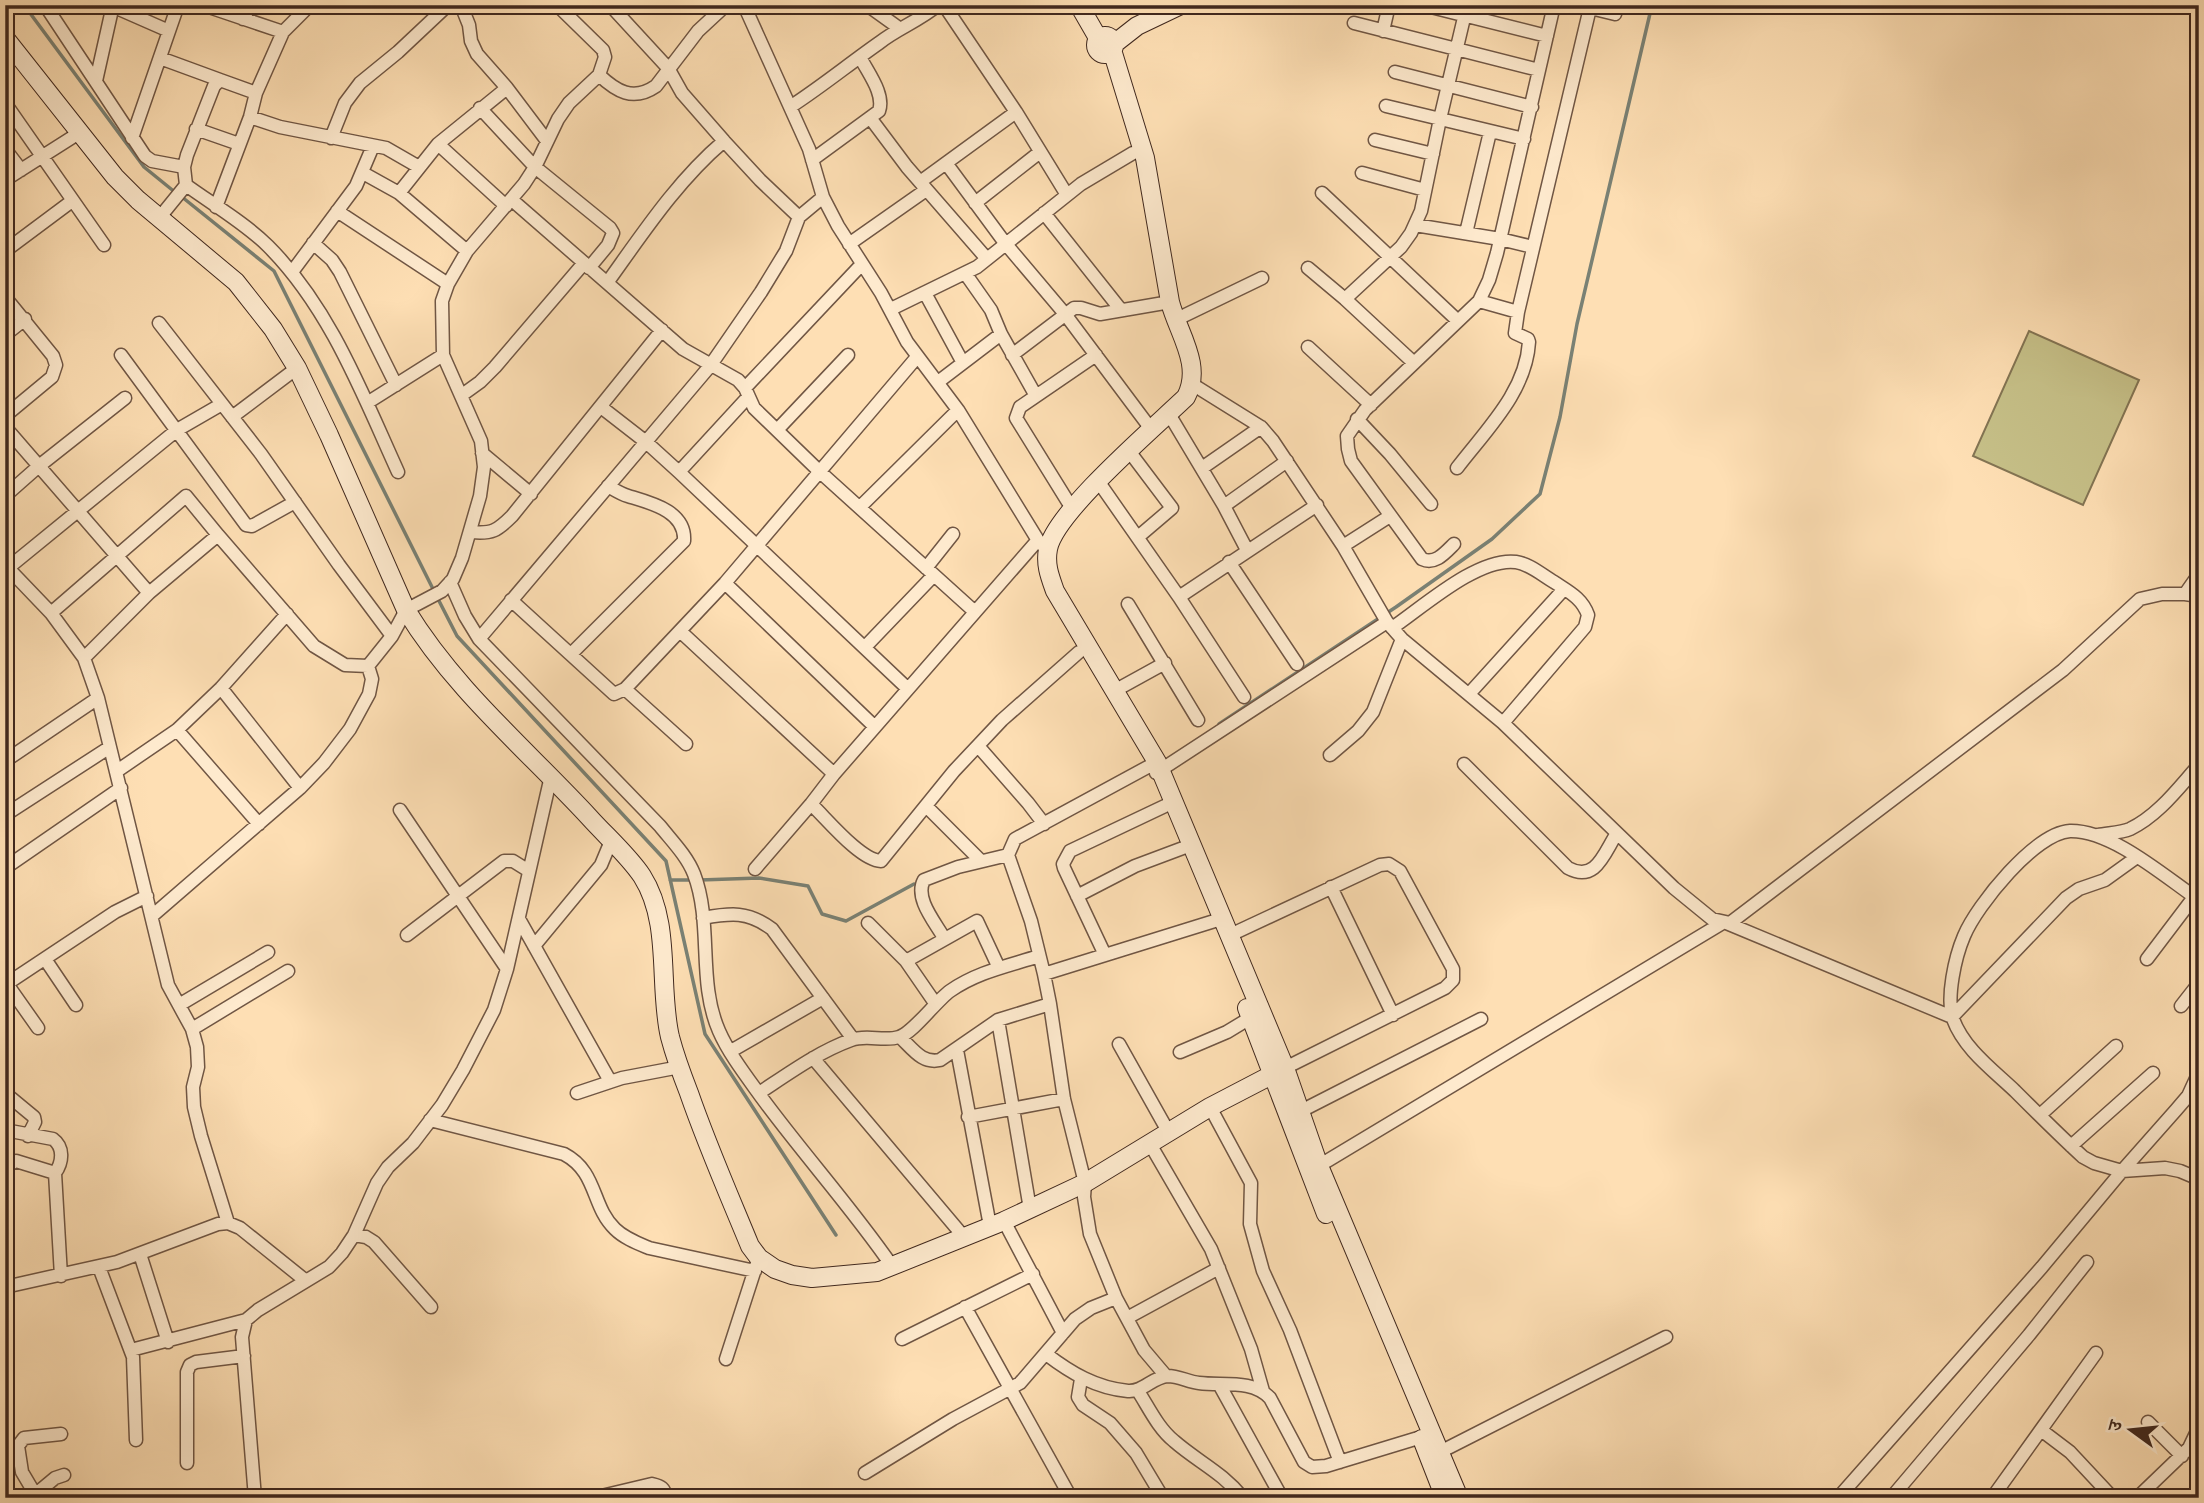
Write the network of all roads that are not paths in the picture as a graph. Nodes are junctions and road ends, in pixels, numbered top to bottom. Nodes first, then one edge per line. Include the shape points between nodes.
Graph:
1 (45, 5) edge
2 (178, 5) edge
3 (203, 5) edge
4 (251, 5) edge
5 (310, 5) edge
6 (448, 5) edge
7 (461, 5) edge
8 (557, 5) edge
9 (610, 5) edge
10 (726, 5) edge
11 (744, 5) edge
12 (938, 5) edge
13 (944, 5) edge
14 (1079, 5) edge
15 (1181, 5) edge
16 (1389, 5) edge
17 (1423, 5) edge
18 (1554, 5) edge
19 (112, 6) edge
20 (875, 7) edge
21 (1584, 7) edge
22 (1466, 10) edge
23 (1153, 11) edge
24 (1615, 14) dead end
25 (243, 19) junction
26 (1354, 23) dead end
27 (899, 28) junction
28 (169, 31) junction
29 (1383, 31) junction
30 (283, 32) junction
31 (1547, 36) junction
32 (5, 38) edge
33 (1107, 47) junction
34 (1457, 49) junction
35 (860, 57) junction
36 (160, 58) junction
37 (668, 68) junction
38 (1539, 70) junction
39 (1395, 72) dead end
40 (599, 75) junction
41 (220, 80) junction
42 (96, 81) junction
43 (1449, 85) junction
44 (507, 88) junction
45 (256, 93) junction
46 (5, 103) edge
47 (1386, 106) dead end
48 (790, 107) junction
49 (1532, 107) junction
50 (480, 108) junction
51 (1016, 112) junction
52 (250, 117) junction
53 (871, 119) junction
54 (1440, 119) junction
55 (196, 130) junction
56 (1490, 132) junction
57 (79, 133) junction
58 (132, 138) junction
59 (331, 138) junction
60 (1524, 139) junction
61 (1375, 140) dead end
62 (547, 141) junction
63 (724, 141) junction
64 (239, 144) junction
65 (438, 144) junction
66 (373, 146) junction
67 (5, 149) edge
68 (1040, 152) junction
69 (1133, 153) junction
70 (1433, 154) junction
71 (42, 157) junction
72 (812, 160) junction
73 (946, 163) junction
74 (184, 167) junction
75 (419, 167) junction
76 (535, 167) junction
77 (21, 170) junction
78 (363, 173) junction
79 (1362, 173) dead end
80 (5, 180) edge
81 (923, 186) junction
82 (184, 187) junction
83 (1425, 190) junction
84 (398, 193) junction
85 (1322, 193) dead end
86 (1067, 195) junction
87 (823, 197) junction
88 (72, 201) junction
89 (975, 202) junction
90 (509, 203) junction
91 (216, 207) junction
92 (337, 211) junction
93 (163, 213) junction
94 (1044, 213) junction
95 (799, 217) junction
96 (1415, 225) junction
97 (1466, 233) junction
98 (1500, 239) junction
99 (313, 243) junction
100 (1006, 243) junction
101 (849, 244) junction
102 (104, 245) dead end
103 (1533, 247) junction
104 (5, 251) edge
105 (467, 251) junction
106 (1390, 257) junction
107 (987, 259) junction
108 (862, 264) junction
109 (587, 265) junction
110 (1308, 268) dead end
111 (292, 272) junction
112 (965, 273) junction
113 (1262, 278) dead end
114 (607, 283) junction
115 (448, 284) junction
116 (925, 293) junction
117 (5, 297) edge
118 (1345, 299) junction
119 (1479, 301) junction
120 (1165, 302) junction
121 (891, 309) junction
122 (1121, 310) junction
123 (1518, 312) junction
124 (1065, 314) junction
125 (25, 319) junction
126 (1175, 320) junction
127 (1457, 320) junction
128 (159, 323) dead end
129 (662, 330) junction
130 (1001, 334) junction
131 (5, 335) edge
132 (1308, 347) dead end
133 (121, 355) dead end
134 (443, 355) junction
135 (848, 355) dead end
136 (1012, 355) junction
137 (1097, 355) junction
138 (917, 357) junction
139 (963, 363) junction
140 (1414, 363) junction
141 (710, 366) junction
142 (297, 368) junction
143 (938, 382) junction
144 (1192, 384) junction
145 (396, 385) junction
146 (746, 393) junction
147 (462, 395) junction
148 (1035, 396) junction
149 (125, 398) dead end
150 (367, 403) junction
151 (222, 404) junction
152 (1371, 405) junction
153 (601, 408) junction
154 (958, 410) junction
155 (1169, 414) junction
156 (5, 416) edge
157 (232, 417) junction
158 (1357, 419) junction
159 (1148, 425) junction
160 (5, 427) edge
161 (1261, 427) junction
162 (778, 429) junction
163 (177, 430) junction
164 (646, 442) junction
165 (1129, 451) junction
166 (482, 453) junction
167 (1286, 461) junction
168 (38, 466) junction
169 (1202, 468) junction
170 (1457, 468) dead end
171 (819, 471) junction
172 (398, 472) dead end
173 (679, 472) junction
174 (1098, 481) junction
175 (608, 486) junction
176 (531, 494) junction
177 (5, 496) edge
178 (295, 502) junction
179 (1068, 502) junction
180 (1431, 504) dead end
181 (1317, 505) junction
182 (1224, 506) junction
183 (860, 507) junction
184 (78, 509) junction
185 (1390, 516) junction
186 (471, 533) junction
187 (218, 534) junction
188 (953, 534) dead end
189 (1138, 537) junction
190 (758, 544) junction
191 (1041, 544) junction
192 (1454, 544) dead end
193 (1343, 546) junction
194 (1247, 550) junction
195 (116, 555) junction
196 (1229, 562) junction
197 (7, 566) edge
198 (930, 571) junction
199 (2199, 574) edge
200 (725, 583) junction
201 (446, 587) junction
202 (1564, 589) junction
203 (149, 593) junction
204 (2185, 594) junction
205 (2199, 596) edge
206 (1179, 597) junction
207 (511, 600) junction
208 (1128, 604) dead end
209 (409, 608) junction
210 (975, 612) junction
211 (51, 613) junction
212 (287, 614) junction
213 (1390, 625) junction
214 (681, 632) junction
215 (392, 636) junction
216 (479, 639) junction
217 (1402, 639) junction
218 (865, 647) junction
219 (1079, 652) junction
220 (571, 654) junction
221 (84, 658) junction
222 (1165, 663) junction
223 (1297, 664) dead end
224 (368, 666) junction
225 (221, 688) junction
226 (908, 688) junction
227 (625, 690) junction
228 (1116, 690) junction
229 (1469, 694) junction
230 (1244, 697) dead end
231 (98, 698) junction
232 (1198, 720) dead end
233 (1503, 723) junction
234 (874, 727) junction
235 (177, 730) junction
236 (686, 744) dead end
237 (978, 746) junction
238 (110, 747) junction
239 (1330, 755) dead end
240 (5, 761) edge
241 (1464, 764) dead end
242 (2199, 765) edge
243 (1155, 769) junction
244 (117, 771) junction
245 (834, 774) junction
246 (551, 776) junction
247 (121, 788) junction
248 (300, 788) junction
249 (811, 804) junction
250 (1167, 805) junction
251 (926, 806) junction
252 (400, 810) dead end
253 (5, 815) edge
254 (260, 824) junction
255 (1044, 824) junction
256 (1617, 832) junction
257 (2097, 835) junction
258 (611, 841) junction
259 (1188, 847) junction
260 (1008, 855) junction
261 (2137, 858) junction
262 (980, 860) junction
263 (5, 868) edge
264 (755, 869) dead end
265 (529, 871) junction
266 (1331, 887) junction
267 (148, 896) junction
268 (458, 896) junction
269 (1077, 896) junction
270 (2197, 899) edge
271 (152, 916) junction
272 (703, 918) junction
273 (519, 919) junction
274 (1724, 922) junction
275 (868, 923) dead end
276 (1220, 925) junction
277 (407, 935) dead end
278 (944, 938) junction
279 (534, 946) junction
280 (268, 951) dead end
281 (1105, 955) junction
282 (1039, 956) junction
283 (45, 959) junction
284 (2147, 959) dead end
285 (906, 961) junction
286 (999, 968) junction
287 (508, 969) junction
288 (288, 971) dead end
289 (1044, 974) junction
290 (6, 984) edge
291 (2199, 984) edge
292 (823, 998) junction
293 (935, 1003) junction
294 (1051, 1004) junction
295 (76, 1005) dead end
296 (179, 1005) junction
297 (2181, 1006) dead end
298 (1393, 1015) junction
299 (1952, 1017) junction
300 (1250, 1018) junction
301 (1481, 1019) dead end
302 (998, 1020) junction
303 (38, 1028) dead end
304 (192, 1029) junction
305 (900, 1037) junction
306 (853, 1039) junction
307 (1119, 1044) dead end
308 (2116, 1046) dead end
309 (957, 1050) junction
310 (731, 1051) junction
311 (1180, 1052) dead end
312 (813, 1058) junction
313 (680, 1067) junction
314 (1279, 1072) junction
315 (2199, 1072) edge
316 (2153, 1073) dead end
317 (610, 1081) junction
318 (5, 1093) edge
319 (577, 1093) dead end
320 (759, 1093) junction
321 (1065, 1100) junction
322 (1210, 1107) junction
323 (1012, 1108) junction
324 (2040, 1115) junction
325 (968, 1116) junction
326 (430, 1120) junction
327 (1300, 1125) junction
328 (5, 1130) edge
329 (1168, 1133) junction
330 (28, 1136) junction
331 (1150, 1144) junction
332 (2071, 1146) junction
333 (5, 1167) edge
334 (1314, 1169) junction
335 (2122, 1171) junction
336 (54, 1172) junction
337 (2199, 1179) edge
338 (1086, 1183) junction
339 (1030, 1209) junction
340 (228, 1223) junction
341 (997, 1224) junction
342 (354, 1235) junction
343 (964, 1237) junction
344 (140, 1254) junction
345 (2087, 1262) dead end
346 (757, 1264) junction
347 (96, 1268) junction
348 (1219, 1268) junction
349 (885, 1269) junction
350 (1032, 1274) junction
351 (61, 1276) junction
352 (306, 1281) junction
353 (5, 1287) edge
354 (1116, 1298) junction
355 (431, 1307) dead end
356 (965, 1307) junction
357 (1127, 1318) junction
358 (246, 1320) junction
359 (1063, 1333) junction
360 (1666, 1337) dead end
361 (902, 1339) dead end
362 (168, 1342) junction
363 (131, 1350) junction
364 (2096, 1353) dead end
365 (1046, 1354) junction
366 (244, 1356) junction
367 (726, 1359) dead end
368 (1166, 1376) junction
369 (1081, 1378) junction
370 (1219, 1384) junction
371 (1010, 1390) junction
372 (1138, 1391) junction
373 (1263, 1391) junction
374 (2148, 1422) dead end
375 (2199, 1427) edge
376 (2041, 1430) junction
377 (61, 1434) dead end
378 (1427, 1436) junction
379 (136, 1440) dead end
380 (1440, 1452) junction
381 (2182, 1456) junction
382 (187, 1462) dead end
383 (1340, 1462) junction
384 (865, 1473) dead end
385 (64, 1475) dead end
386 (33, 1496) edge
387 (255, 1498) edge
388 (593, 1498) edge
389 (666, 1498) edge
390 (1071, 1498) edge
391 (1163, 1498) edge
392 (1243, 1498) edge
393 (1282, 1498) edge
394 (1446, 1498) edge
395 (1459, 1498) edge
396 (1838, 1498) edge
397 (1891, 1498) edge
398 (1993, 1498) edge
399 (2113, 1498) edge
400 (2137, 1498) edge

1 - 42 street
2 - 28 street
3 - 25 street
4 - 25 street
5 - 30 street
6 - 59 street via 360,83 345,103
7 - 44 street via 477,54
8 - 40 street via 603,50
9 - 37 street
10 - 37 street
11 - 48 street
12 - 27 street via 917,22
13 - 51 street
14 - 33 street
15 - 23 street
16 - 29 street
17 - 22 street
18 - 31 street
19 - 28 street
19 - 42 street
20 - 27 street
21 - 24 street
21 - 103 street
22 - 31 street
22 - 34 street
23 - 33 street
25 - 30 street
26 - 29 street
27 - 35 street
28 - 36 street
29 - 34 street
30 - 45 street
31 - 38 street
32 - 57 street
33 - 69 street
33 - 120 street via 1145,158
34 - 38 street
34 - 43 street
35 - 48 street
35 - 53 street via 880,95 879,111
36 - 41 street
36 - 58 street
37 - 40 street via 647,92 614,89
37 - 63 street via 682,93
38 - 49 street
39 - 43 street
40 - 62 street via 569,103
41 - 45 street
41 - 55 street
42 - 58 street
43 - 49 street
43 - 54 street
44 - 50 street
44 - 62 street
45 - 52 street
46 - 71 street
47 - 54 street
48 - 72 street
49 - 60 street
50 - 65 street
50 - 76 street
51 - 68 street
51 - 73 street
52 - 59 street
52 - 64 street
53 - 72 street
53 - 81 street
54 - 56 street
54 - 70 street
55 - 64 street
55 - 74 street
56 - 60 street
56 - 97 street
57 - 71 street
57 - 93 street via 138,200
58 - 74 street via 152,161
59 - 66 street
60 - 98 street
61 - 70 street
62 - 76 street
63 - 95 street
63 - 114 street via 662,208
64 - 91 street
65 - 75 street
65 - 90 street
66 - 75 street via 398,153
66 - 78 street
67 - 77 street
68 - 86 street
68 - 89 street
69 - 86 street
69 - 120 street
70 - 83 street
71 - 77 street
71 - 88 street
72 - 87 street
73 - 81 street
73 - 89 street
74 - 82 street
75 - 84 street
76 - 90 street
76 - 109 street via 613,233 608,245
77 - 80 street
78 - 84 street
78 - 92 street
79 - 83 street
81 - 101 street
81 - 107 street
82 - 91 street
82 - 93 street
83 - 96 street
84 - 105 street
85 - 106 street
86 - 94 street
87 - 95 street
87 - 101 street
88 - 102 street
88 - 104 street
89 - 100 street
90 - 105 street
90 - 109 street
91 - 111 street via 265,243
92 - 99 street
92 - 115 street
93 - 142 street via 236,282
94 - 100 street
94 - 122 street
95 - 141 street via 786,251
96 - 97 street
96 - 106 street
97 - 98 street
98 - 103 street
98 - 119 street
99 - 111 street
99 - 145 street via 340,272
100 - 107 street
100 - 124 street
101 - 108 street
103 - 123 street
105 - 115 street
106 - 118 street
106 - 127 street
107 - 112 street
108 - 121 street
108 - 146 street
109 - 114 street
109 - 147 street via 480,383
110 - 118 street
111 - 150 street via 330,327
112 - 116 street
112 - 130 street via 992,310
113 - 126 street
114 - 129 street
115 - 134 street via 442,301
116 - 121 street
116 - 139 street
117 - 125 street
118 - 140 street
119 - 123 street
119 - 127 street
120 - 122 street
120 - 126 street
120 - 159 street via 1182,389
121 - 138 street
122 - 124 street via 1100,314 1074,308
123 - 170 street via 1515,333 1529,342 1523,376
124 - 136 street
124 - 137 street
125 - 131 street
125 - 156 street via 56,365 52,377
126 - 144 street via 1189,350
127 - 140 street
128 - 151 street
129 - 141 street
129 - 153 street
130 - 136 street
130 - 139 street
132 - 152 street
133 - 163 street
134 - 145 street
134 - 147 street
135 - 162 street
136 - 148 street
137 - 148 street
137 - 159 street
138 - 143 street
138 - 171 street
139 - 143 street
140 - 152 street
141 - 146 street via 729,374
141 - 164 street
142 - 157 street
142 - 209 street
143 - 154 street
144 - 155 street
144 - 161 street
145 - 150 street
146 - 162 street via 754,408
146 - 173 street
147 - 166 street
148 - 179 street via 1020,407 1016,418
149 - 168 street
150 - 172 street
151 - 157 street
151 - 163 street
152 - 158 street
153 - 164 street
153 - 176 street
154 - 183 street
154 - 191 street
155 - 165 street
155 - 169 street
157 - 178 street
158 - 180 street
158 - 185 street via 1348,436 1351,461
159 - 179 street
160 - 168 street
161 - 167 street
161 - 169 street
162 - 171 street
163 - 178 street via 246,525
163 - 184 street
164 - 173 street
164 - 175 street
165 - 174 street
165 - 189 street via 1172,508
166 - 176 street
166 - 186 street via 484,467
167 - 181 street
167 - 182 street
168 - 177 street
168 - 184 street
169 - 182 street
171 - 183 street
171 - 190 street
173 - 190 street
174 - 189 street
174 - 191 street via 1051,540
175 - 207 street
175 - 220 street via 659,505 680,522 684,541
176 - 186 street via 498,530
178 - 215 street
179 - 191 street via 1048,525
181 - 193 street
181 - 194 street
182 - 194 street
183 - 198 street
184 - 195 street
184 - 197 street
185 - 192 street via 1427,562 1435,561
185 - 193 street
186 - 201 street
187 - 195 street via 186,496
187 - 203 street
187 - 212 street
188 - 198 street
189 - 206 street
190 - 200 street
190 - 218 street
191 - 210 street
191 - 219 street via 1037,565
191 - 228 street via 1055,592
193 - 213 street
194 - 196 street
195 - 203 street
195 - 211 street
196 - 206 street
196 - 223 street
197 - 211 street
198 - 210 street
198 - 218 street
199 - 204 street
200 - 214 street
200 - 234 street
201 - 209 street
201 - 216 street
202 - 213 street via 1518,562 1494,563
202 - 229 street
202 - 233 street via 1586,607 1585,627
203 - 221 street
204 - 205 street
204 - 274 street via 2140,599 2063,670 1730,923
206 - 230 street
207 - 216 street
207 - 220 street
208 - 222 street
209 - 215 street
209 - 246 street via 427,644 457,680
210 - 226 street
211 - 221 street
212 - 224 street via 314,646 345,665
212 - 225 street
213 - 217 street
213 - 243 street
214 - 227 street
214 - 245 street
215 - 224 street
216 - 272 street via 683,854 694,873
217 - 229 street
217 - 239 street via 1373,712 1359,731
218 - 226 street
219 - 237 street
219 - 243 street
220 - 227 street via 614,694
221 - 231 street
222 - 228 street
222 - 232 street
224 - 248 street via 371,687 358,716
225 - 235 street
225 - 248 street
226 - 234 street
227 - 236 street
228 - 243 street
229 - 233 street
231 - 238 street
231 - 240 street
233 - 256 street
234 - 245 street
235 - 244 street
235 - 254 street
237 - 251 street
237 - 255 street
238 - 244 street
238 - 253 street
241 - 256 street via 1575,872 1592,871
242 - 257 street via 2145,820 2128,830
243 - 250 street
243 - 255 street
243 - 259 street
244 - 247 street
245 - 249 street
246 - 258 street
246 - 265 street
247 - 263 street
247 - 267 street
248 - 254 street
249 - 251 street via 860,852 881,861
249 - 264 street
250 - 259 street
250 - 269 street via 1070,851 1063,863
251 - 262 street
252 - 268 street
254 - 271 street
255 - 260 street via 1015,839
256 - 274 street via 1674,888 1712,919
257 - 261 street
257 - 299 street via 2057,833 2039,843 1986,901 1965,934 1952,968
258 - 279 street via 601,864
258 - 313 street via 642,877 656,909 670,1037
259 - 269 street via 1135,866
259 - 276 street
260 - 262 street
260 - 282 street
261 - 270 street
261 - 299 street via 2066,898
262 - 278 street via 924,880 920,887
265 - 268 street via 504,861
265 - 273 street
266 - 276 street
266 - 298 street
266 - 298 street via 1380,864 1400,871 1453,969 1453,980 1446,988
267 - 271 street
267 - 283 street via 115,912
268 - 277 street
268 - 287 street
269 - 281 street
270 - 284 street
271 - 296 street via 168,985
272 - 292 street via 727,914 759,919 772,929
272 - 310 street via 708,998
273 - 279 street
273 - 287 street
274 - 299 street
274 - 334 street
275 - 285 street
276 - 281 street
276 - 300 street
276 - 314 street
278 - 285 street
278 - 286 street via 977,921
279 - 317 street
280 - 296 street
281 - 289 street
282 - 286 street
282 - 289 street
283 - 290 street
283 - 295 street
285 - 293 street
286 - 293 street via 964,981
287 - 326 street via 479,1040
288 - 304 street
289 - 294 street
290 - 303 street
291 - 297 street
292 - 306 street
292 - 310 street
293 - 305 street
294 - 302 street
294 - 321 street
296 - 304 street
298 - 314 street
299 - 324 street via 1970,1049
300 - 311 street
300 - 314 street
301 - 327 street
302 - 309 street
302 - 323 street
304 - 340 street via 198,1067 194,1107
305 - 306 street
305 - 309 street via 929,1062
306 - 312 street
307 - 329 street
308 - 324 street
309 - 325 street
310 - 320 street
312 - 320 street
312 - 343 street
313 - 317 street
313 - 346 street
314 - 322 street
314 - 327 street
315 - 335 street via 2188,1096
316 - 332 street
317 - 319 street
318 - 330 street via 34,1117
320 - 349 street via 872,1237
321 - 323 street
321 - 338 street
322 - 329 street
322 - 383 street via 1251,1183 1250,1224 1262,1272 1290,1330
323 - 325 street
323 - 339 street
324 - 332 street
325 - 341 street
326 - 342 street via 377,1182
326 - 346 street via 578,1161 606,1217 635,1242
327 - 334 street
328 - 330 street
329 - 331 street
330 - 336 street via 59,1143 60,1162
331 - 338 street
331 - 348 street
332 - 335 street via 2094,1163
333 - 336 street via 16,1161
334 - 378 street
335 - 337 street via 2165,1168
335 - 396 street
336 - 351 street
338 - 339 street
338 - 354 street via 1090,1234
339 - 341 street
340 - 344 street
340 - 352 street
341 - 343 street
341 - 350 street
342 - 352 street via 329,1267
342 - 355 street via 374,1241
343 - 349 street
344 - 347 street
344 - 362 street
345 - 397 street
346 - 349 street via 812,1278
346 - 367 street
347 - 351 street
347 - 363 street
348 - 357 street
348 - 373 street
350 - 356 street
350 - 359 street
351 - 353 street
352 - 358 street
354 - 357 street
354 - 359 street via 1091,1308
356 - 361 street
356 - 371 street
357 - 368 street via 1144,1350
358 - 362 street
358 - 366 street
359 - 365 street
360 - 380 street
362 - 363 street
363 - 379 street
364 - 376 street
365 - 369 street
365 - 371 street
366 - 382 street via 190,1365
366 - 387 street
368 - 370 street
368 - 372 street
369 - 372 street
369 - 391 street via 1083,1405 1110,1423 1136,1453
370 - 373 street
370 - 393 street
371 - 384 street
371 - 390 street
372 - 392 street via 1172,1440 1213,1468
373 - 383 street via 1304,1462 1318,1468
374 - 381 street
375 - 381 street
376 - 398 street
376 - 399 street via 2070,1452
377 - 386 street via 24,1438 18,1446 22,1472
378 - 380 street
378 - 383 street
378 - 394 street
380 - 395 street
381 - 400 street
385 - 386 street
388 - 389 street via 652,1484 660,1486

